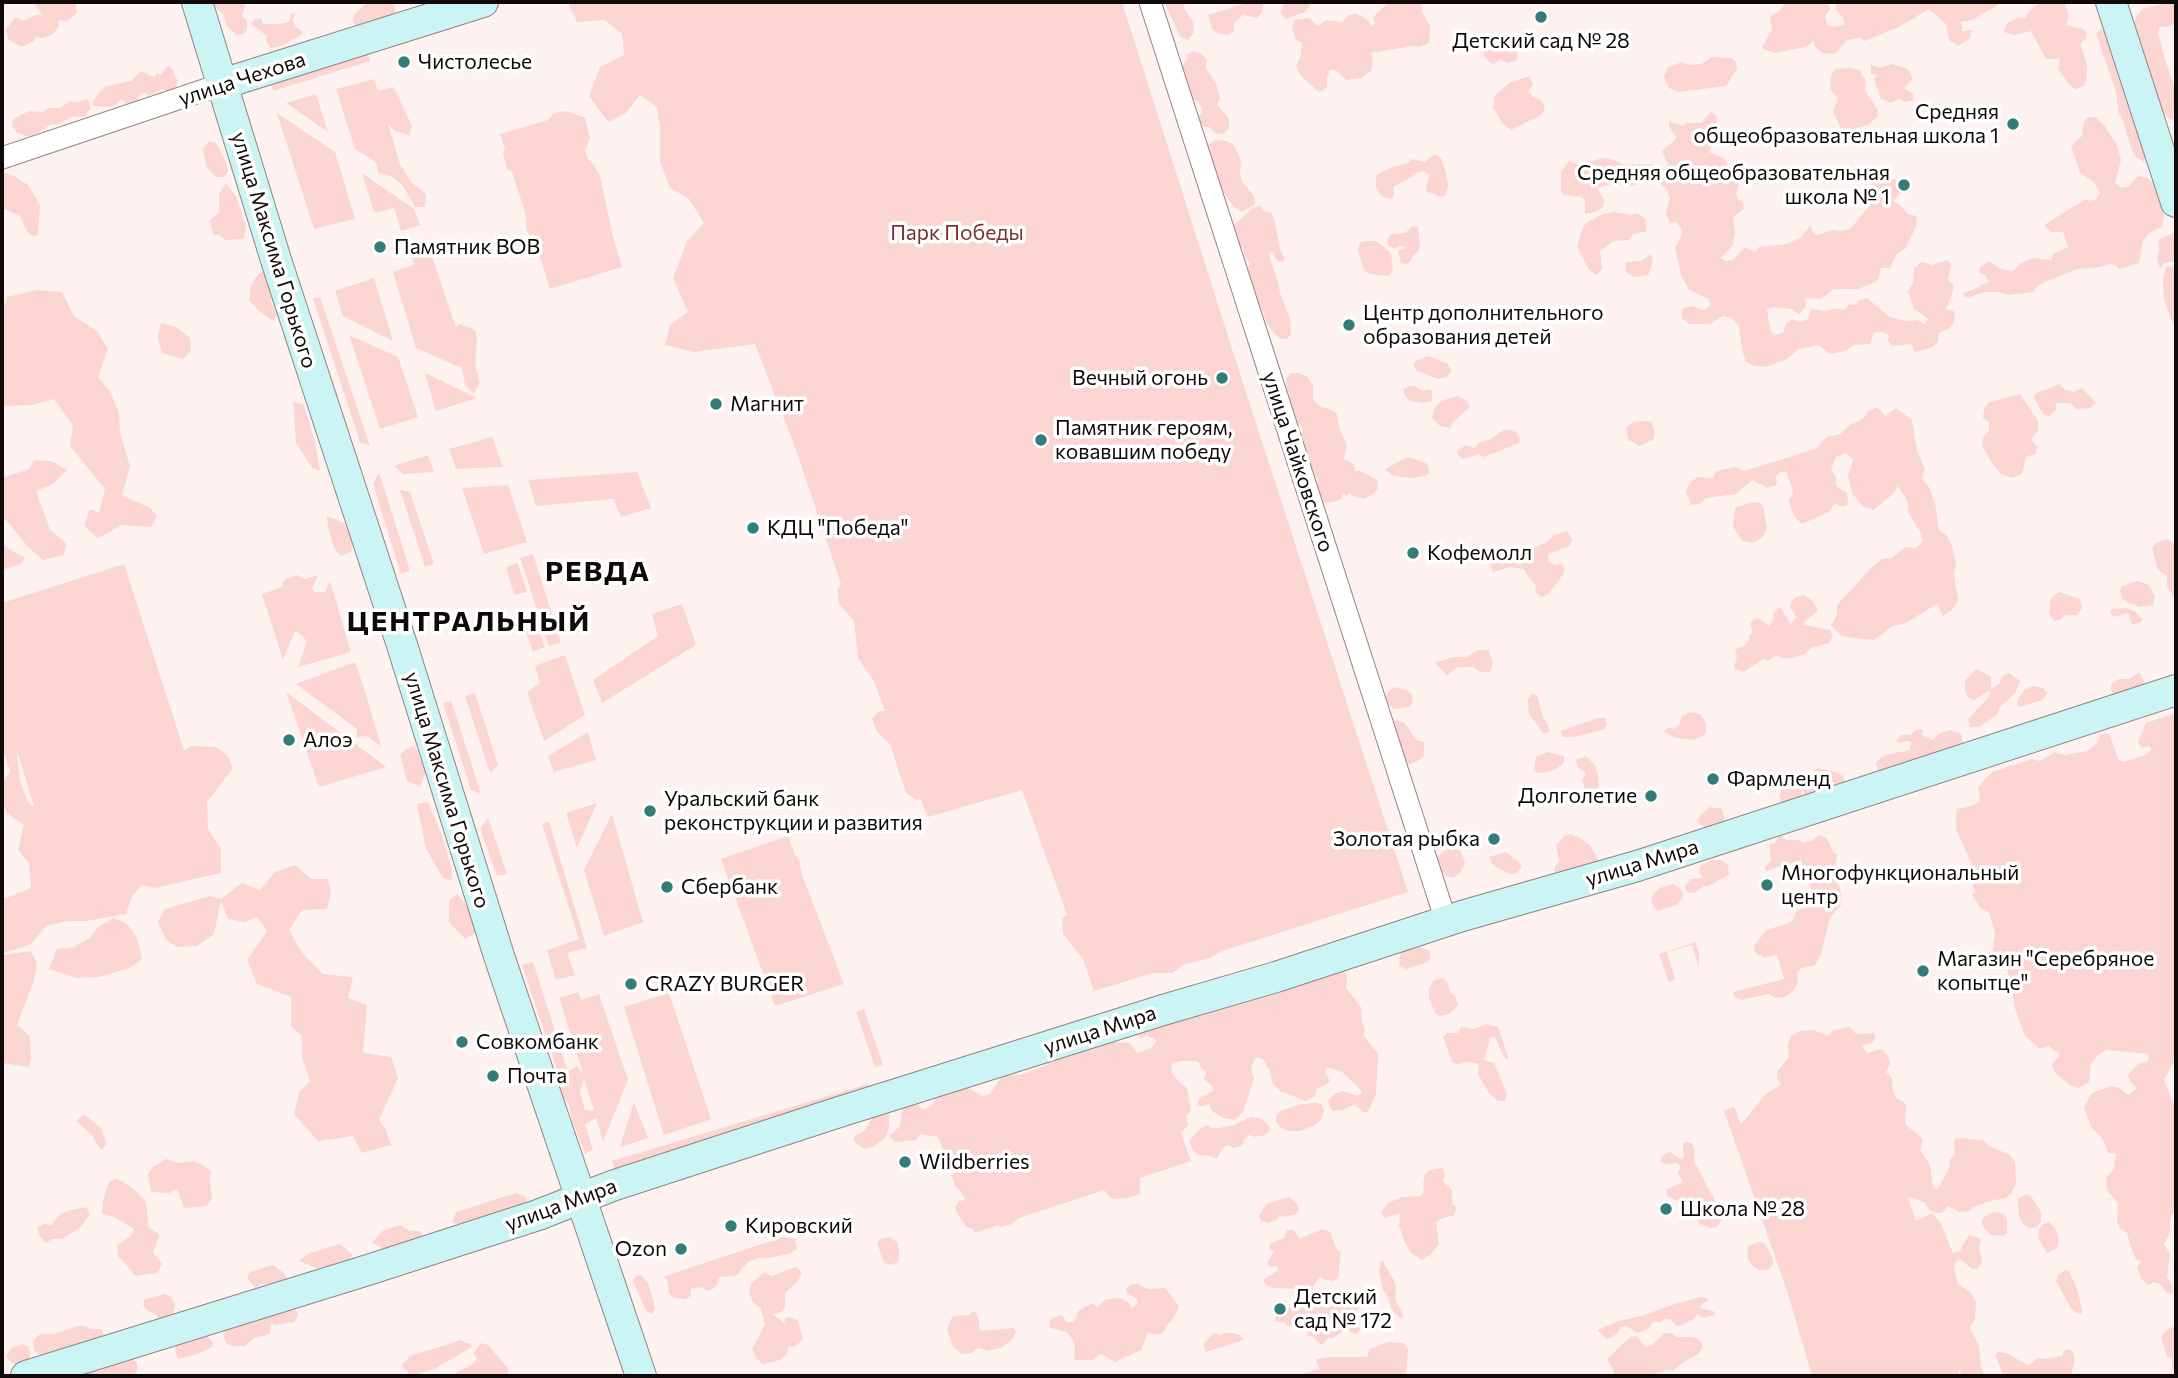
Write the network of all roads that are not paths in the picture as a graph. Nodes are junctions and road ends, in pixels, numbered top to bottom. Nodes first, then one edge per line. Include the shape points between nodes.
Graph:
1 (197, 2) edge
2 (483, 2) edge
3 (1150, 2) edge
4 (2111, 2) edge
5 (222, 84) junction
6 (2, 158) edge
7 (2176, 202) edge
8 (2176, 690) edge
9 (1446, 921) junction
10 (580, 1198) junction
11 (26, 1376) edge
12 (641, 1376) edge

1 - 5 main road, улица Максима Горького
2 - 5 main road, улица Чехова
3 - 9 street, улица Чайковского
4 - 7 main road
5 - 6 street, улица Чехова
5 - 10 main road, улица Максима Горького
8 - 9 main road, улица Мира via 1637,866
9 - 10 main road, улица Мира
10 - 11 main road, улица Мира via 371,1269
10 - 12 main road, улица Максима Горького

